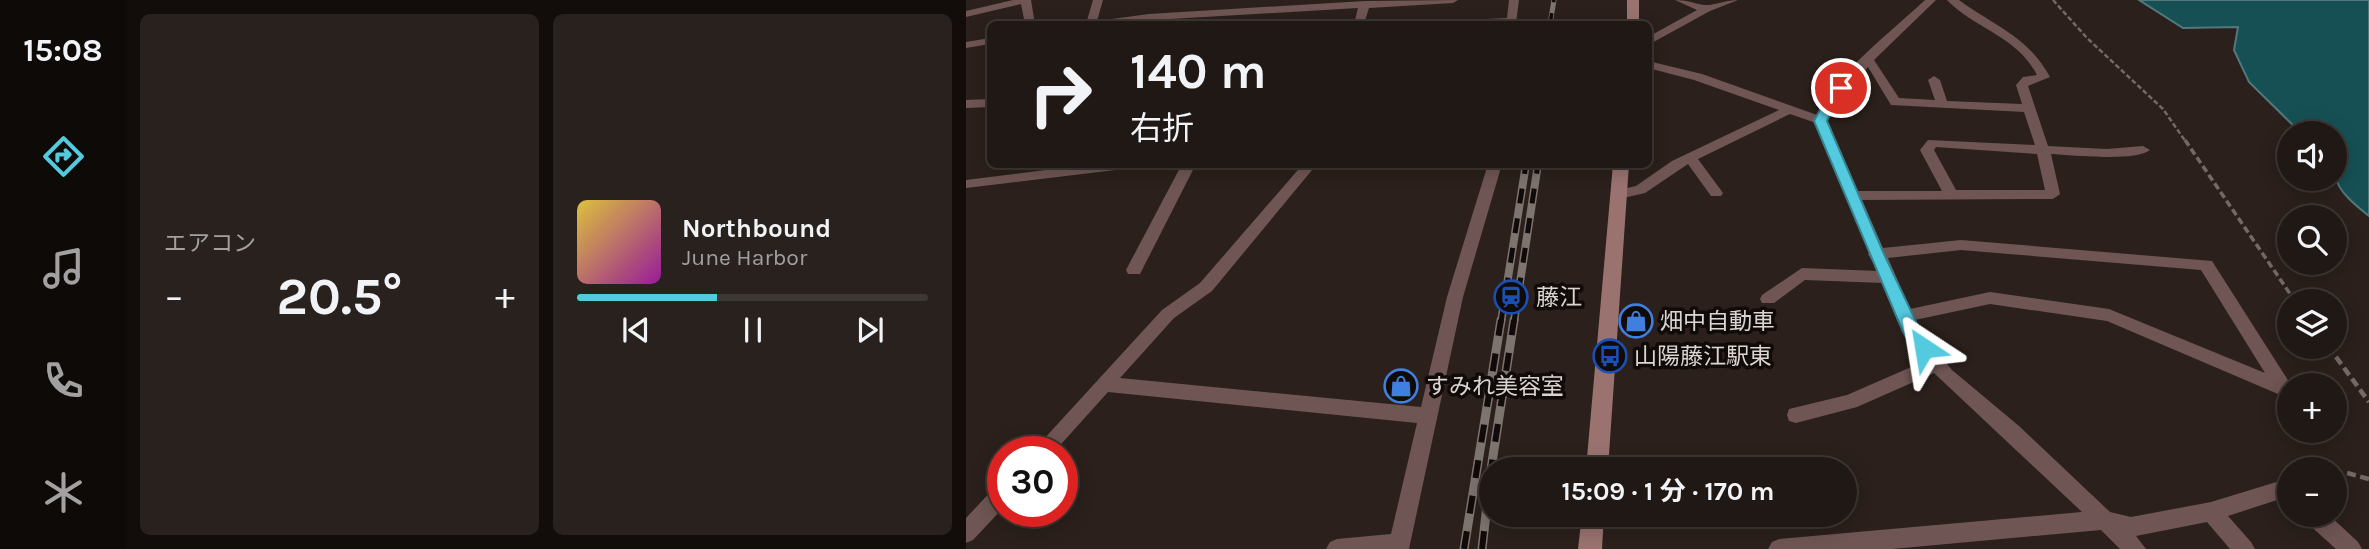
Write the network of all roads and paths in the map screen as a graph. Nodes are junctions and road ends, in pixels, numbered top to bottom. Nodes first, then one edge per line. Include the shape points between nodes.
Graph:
1 (1026, 0) edge
2 (1098, 0) edge
3 (1453, 0) edge
4 (1514, 0) edge
5 (1633, 0) edge
6 (1680, 0) edge
7 (1733, 0) edge
8 (1931, 0) edge
9 (1952, 0) edge
10 (2053, 0) edge
11 (1365, 4) junction
12 (1706, 9) junction
13 (966, 14) edge
14 (1030, 21) edge
15 (1092, 21) edge
16 (1120, 21) edge
17 (1360, 21) edge
18 (1512, 21) edge
19 (1633, 21) edge
20 (1652, 40) edge
21 (987, 42) edge
22 (966, 45) edge
23 (1868, 60) junction
24 (1652, 65) edge
25 (1934, 80) dead end
26 (987, 103) edge
27 (966, 104) edge
28 (1942, 104) junction
29 (2029, 108) junction
30 (1787, 111) junction
31 (1821, 121) junction
32 (2043, 150) junction
33 (2143, 150) dead end
34 (1691, 159) junction
35 (1091, 168) edge
36 (1187, 168) edge
37 (1308, 168) edge
38 (1494, 168) edge
39 (1621, 168) edge
40 (966, 184) edge
41 (1716, 193) dead end
42 (1619, 194) junction
43 (1952, 195) junction
44 (1852, 196) junction
45 (1876, 254) junction
46 (1134, 270) dead end
47 (1886, 276) junction
48 (2287, 289) edge
49 (1768, 299) dead end
50 (1905, 316) junction
51 (2338, 359) edge
52 (1937, 364) junction
53 (1104, 384) junction
54 (2369, 402) edge
55 (1796, 415) dead end
56 (1428, 416) junction
57 (1056, 436) edge
58 (1598, 457) edge
59 (2347, 473) edge
60 (2369, 479) edge
61 (2277, 491) edge
62 (987, 510) edge
63 (2211, 512) junction
64 (2105, 520) junction
65 (1592, 527) edge
66 (2326, 527) edge
67 (966, 533) edge
68 (1399, 546) edge
69 (1337, 549) edge
70 (1590, 549) edge
71 (1779, 549) edge
72 (2135, 549) edge
73 (2244, 549) edge
74 (2351, 549) edge

1 - 13 street
1 - 14 street
2 - 15 street
3 - 11 street
4 - 18 street
5 - 19 main road
6 - 12 street
7 - 12 street
8 - 23 street
9 - 29 street via 1969,15 2017,40 2039,64 2044,77 2022,85
10 - 48 path via 2163,109
11 - 16 street
11 - 17 street
12 - 20 street
21 - 22 street
23 - 28 street via 1895,102
23 - 31 street via 1830,101
24 - 30 street via 1698,77
25 - 28 street
26 - 27 street
28 - 29 street
29 - 32 street
30 - 31 street
30 - 34 street
31 - 44 street
32 - 33 street
32 - 43 street via 2053,194
32 - 43 street via 1933,143 1927,150
34 - 41 street
34 - 42 street via 1640,190
35 - 40 street
36 - 46 street
37 - 53 street via 1206,287 1168,314
38 - 56 street via 1455,297
39 - 42 main road
42 - 58 main road
43 - 44 street
44 - 45 street
45 - 47 street
45 - 50 street via 1961,245 2206,265 2284,389 2109,315 1990,298
47 - 49 street via 1802,274
47 - 50 street
50 - 52 street
51 - 54 path
52 - 55 street via 1851,402
52 - 64 street
53 - 56 street
53 - 57 street
56 - 68 street
59 - 60 path
61 - 63 street
62 - 67 street
63 - 64 street via 2131,527
63 - 73 street
64 - 71 street
64 - 72 street
65 - 70 main road
66 - 74 street
68 - 69 street

